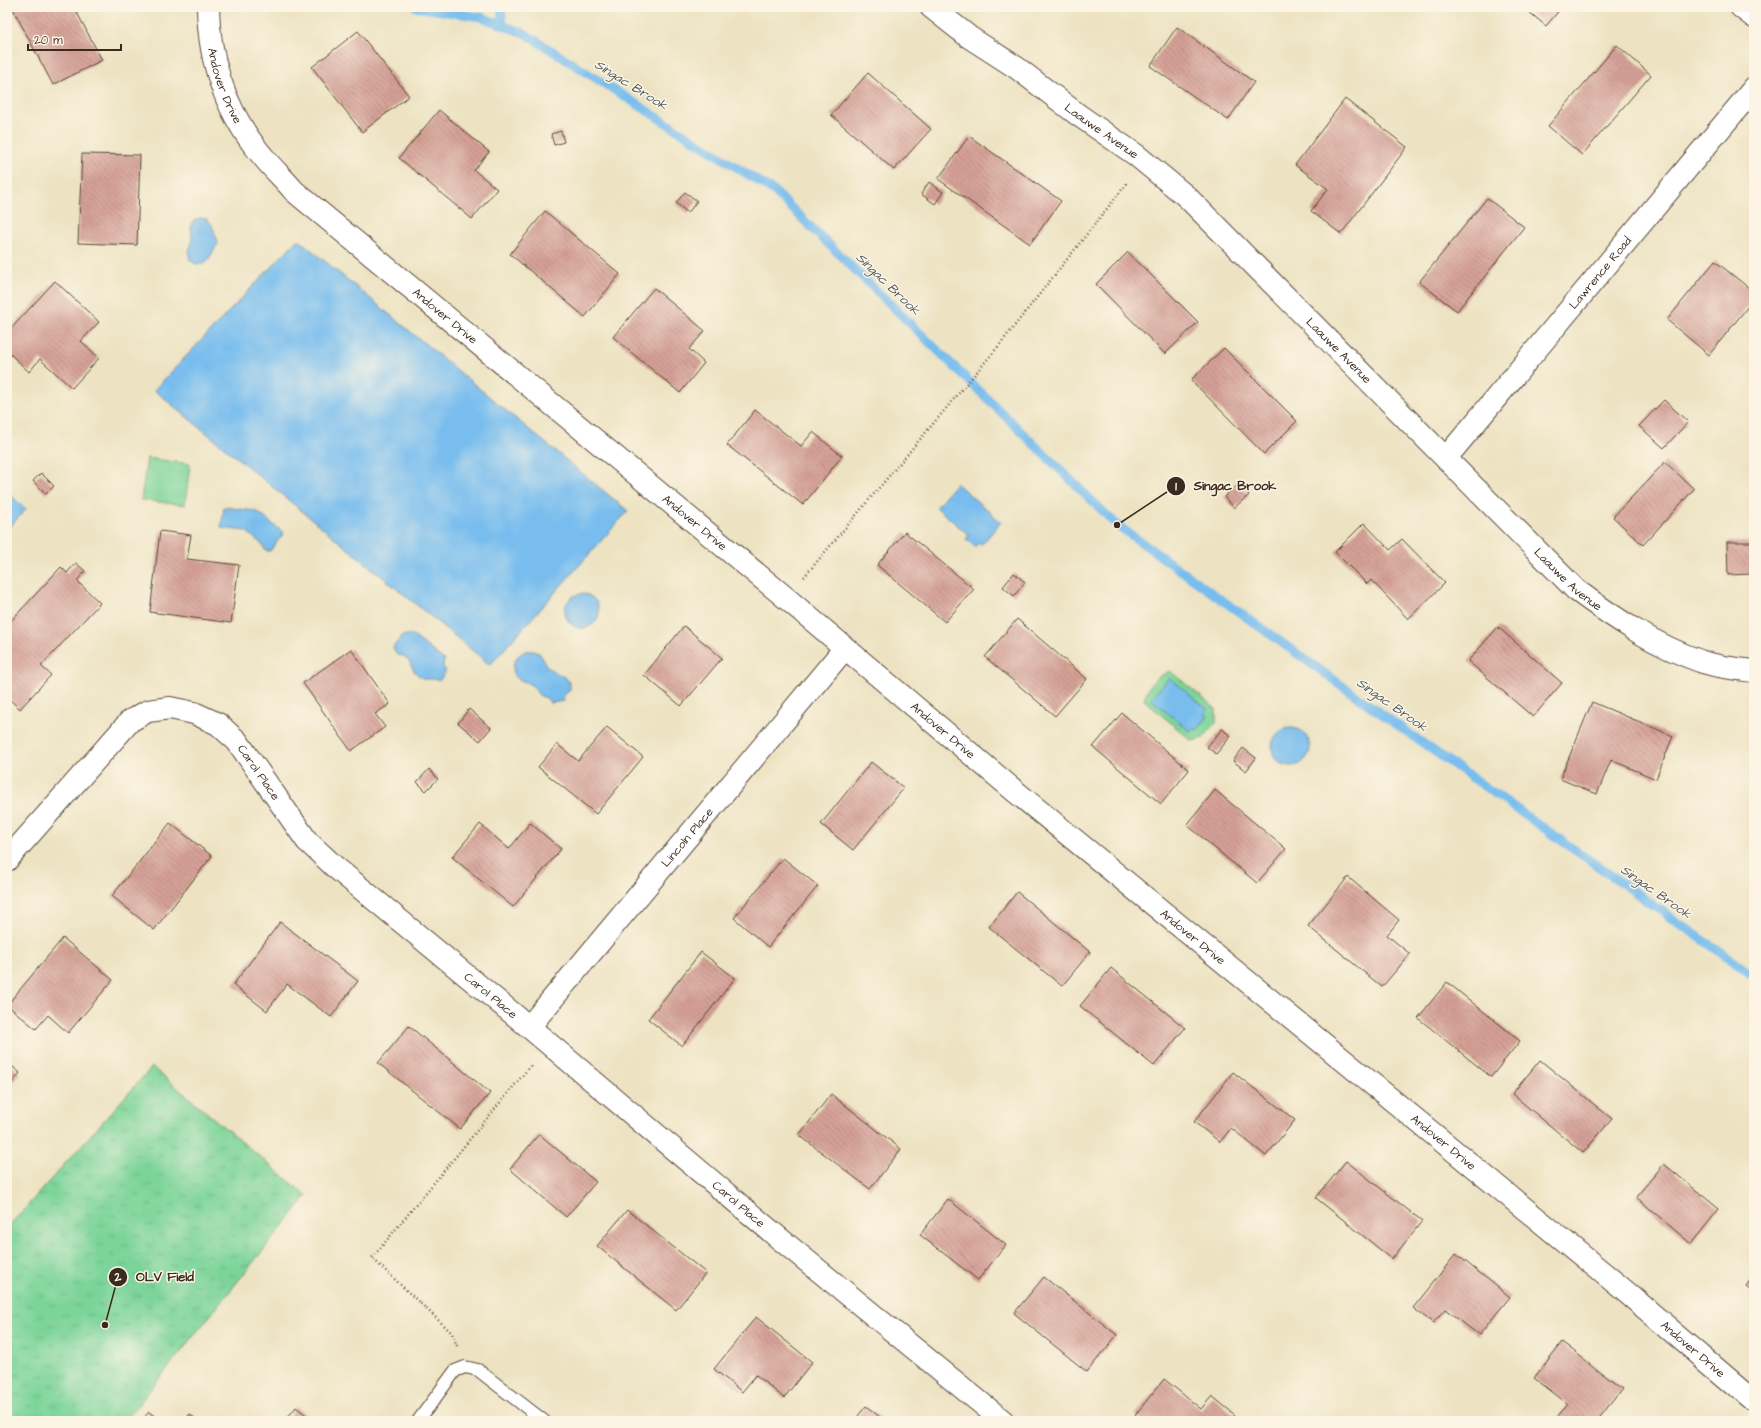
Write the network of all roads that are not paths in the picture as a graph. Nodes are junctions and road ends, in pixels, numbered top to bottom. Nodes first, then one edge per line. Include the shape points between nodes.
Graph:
1 (208, 7) edge
2 (931, 7) edge
3 (1741, 7) edge
4 (1754, 17) edge
5 (1754, 88) edge
6 (1446, 458) junction
7 (845, 648) junction
8 (1754, 671) edge
9 (7, 860) edge
10 (529, 1027) junction
11 (1754, 1402) edge
12 (418, 1421) edge
13 (544, 1421) edge
14 (1003, 1421) edge

1 - 7 street, Andover Drive via 210,48 221,86 247,135 264,159 294,190
2 - 6 street, Laauwe Avenue via 969,37 1017,68 1136,155 1187,197
3 - 4 street
5 - 6 street, Lawrence Road
6 - 8 street, Laauwe Avenue via 1576,590 1616,619 1654,641 1701,661
7 - 10 street, Lincoln Place
7 - 11 street, Andover Drive via 1016,792 1619,1286
9 - 10 street, Carol Place via 130,721 148,711 170,708 194,713 218,724 237,741 307,841
10 - 14 street, Carol Place via 780,1239
12 - 13 lane via 456,1371 465,1367 478,1370

